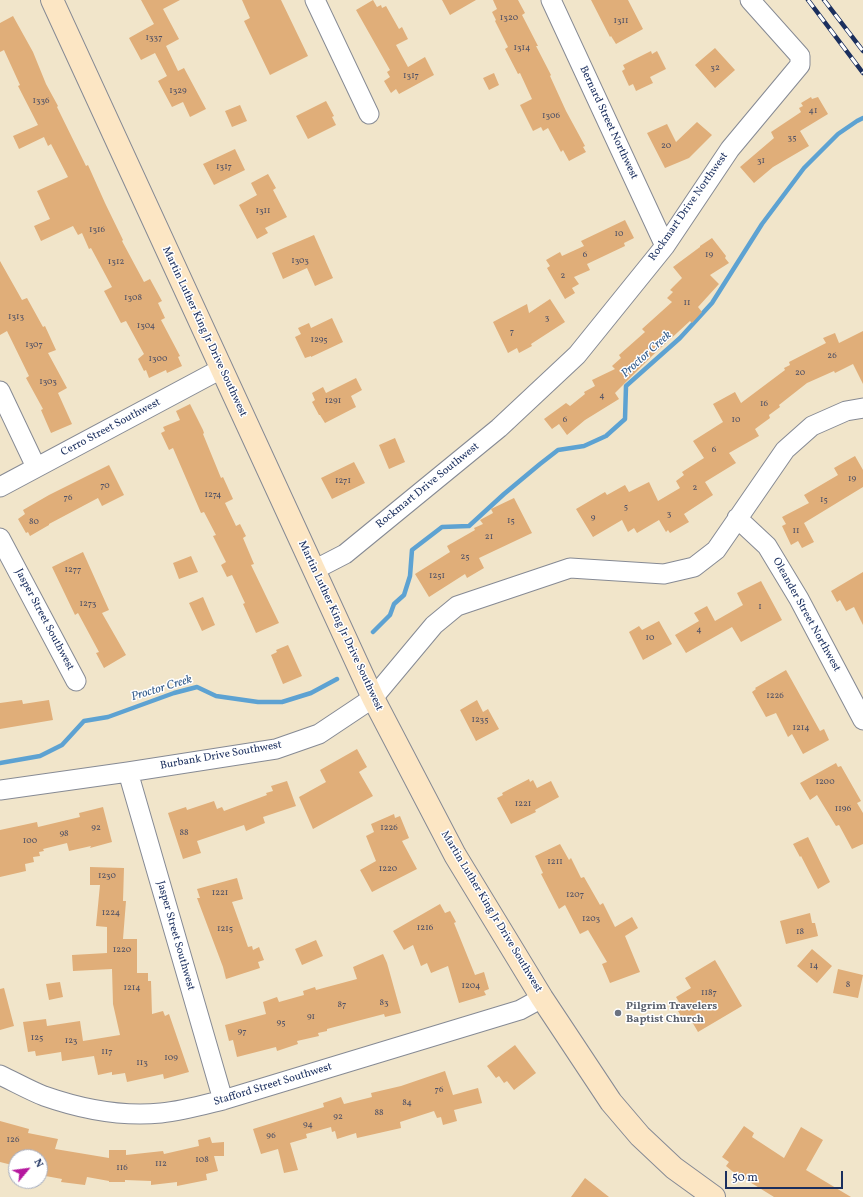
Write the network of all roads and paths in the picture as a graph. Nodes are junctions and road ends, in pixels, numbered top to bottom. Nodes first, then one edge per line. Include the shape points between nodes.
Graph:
1 (52, 0) edge
2 (315, 0) edge
3 (551, 0) edge
4 (750, 0) edge
5 (369, 114) dead end
6 (665, 246) junction
7 (221, 369) junction
8 (0, 391) edge
9 (536, 392) joint
10 (863, 408) edge
11 (36, 467) junction
12 (0, 487) edge
13 (737, 518) junction
14 (0, 538) edge
15 (314, 570) junction
16 (76, 681) dead end
17 (373, 698) junction
18 (863, 720) edge
19 (128, 772) junction
20 (0, 790) edge
21 (542, 998) junction
22 (0, 1075) edge
23 (223, 1100) junction
24 (714, 1197) edge

1 - 7 main road, Martin Luther King Jr Drive Southwest
2 - 5 street
3 - 6 street, Bernard Street Northwest
4 - 6 street, Rockmart Drive Northwest via 800,56 800,65 730,149
6 - 9 street, Rockmart Drive Northwest via 576,355
7 - 11 street, Cerro Street Southwest
7 - 15 main road, Martin Luther King Jr Drive Southwest
8 - 11 street
9 - 15 street, Rockmart Drive Southwest via 499,428 345,554
10 - 13 street via 846,411 812,426 785,450
11 - 12 street, Cerro Street Southwest
13 - 17 street, Burbank Drive Southwest via 716,550 694,567 664,574 570,568 457,606 434,625
13 - 18 street, Oleander Street Northwest via 767,546 799,599
14 - 16 street, Jasper Street Southwest
15 - 17 main road, Martin Luther King Jr Drive Southwest
17 - 19 street, Burbank Drive Southwest via 319,734 276,749
17 - 21 main road, Martin Luther King Jr Drive Southwest via 455,855
19 - 20 street, Burbank Drive Southwest
19 - 23 street, Jasper Street Southwest
21 - 23 street, Stafford Street Southwest via 520,1010
21 - 24 main road, Martin Luther King Jr Drive Southwest via 611,1102 640,1136 674,1168
22 - 23 street, Stafford Street Southwest via 44,1096 97,1111 161,1113 190,1109

